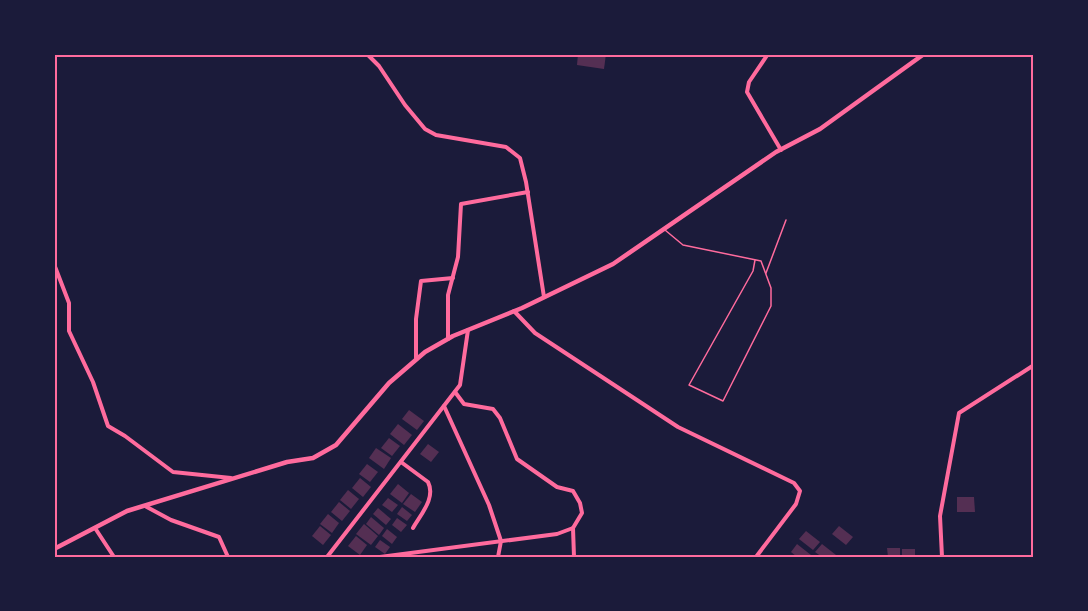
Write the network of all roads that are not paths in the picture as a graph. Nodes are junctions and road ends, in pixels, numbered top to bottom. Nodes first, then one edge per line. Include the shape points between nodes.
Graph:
1 (367, 54) edge
2 (768, 54) edge
3 (924, 54) edge
4 (781, 150) junction
5 (528, 192) junction
6 (786, 220) dead end
7 (665, 229) junction
8 (755, 260) junction
9 (54, 264) edge
10 (765, 274) junction
11 (453, 278) junction
12 (544, 297) junction
13 (514, 311) junction
14 (468, 330) junction
15 (448, 339) junction
16 (416, 359) junction
17 (1034, 365) edge
18 (455, 392) junction
19 (444, 406) junction
20 (401, 462) junction
21 (234, 478) junction
22 (144, 506) junction
23 (95, 528) junction
24 (413, 528) dead end
25 (573, 528) junction
26 (501, 541) junction
27 (54, 549) edge
28 (114, 557) edge
29 (228, 557) edge
30 (327, 557) edge
31 (380, 557) edge
32 (498, 557) edge
33 (574, 557) edge
34 (756, 557) edge
35 (942, 557) edge

1 - 5 street via 425,129 436,135 506,147 520,158
2 - 4 street via 749,81 747,92
3 - 4 street via 820,129
4 - 7 street
5 - 11 street via 461,204
5 - 12 street
6 - 10 lane
7 - 8 lane via 683,245
7 - 12 street via 613,264
8 - 10 lane via 761,261
8 - 10 lane via 753,271 689,385 723,401 771,306 771,288
9 - 21 street via 69,303 69,331 108,426 173,472
11 - 15 street via 448,295
11 - 16 street via 421,281
12 - 13 street
13 - 14 street
13 - 34 street via 536,333 678,427 794,483 800,491 796,504
14 - 15 street
14 - 18 street via 460,385
15 - 16 street
16 - 21 street via 389,383 336,445 314,458
17 - 35 street via 958,413 940,516
18 - 19 street
18 - 25 street via 464,404 493,409 517,459 557,486 573,491 582,513
19 - 20 street
19 - 26 street
20 - 24 street via 431,486 430,499
20 - 30 street
21 - 22 street
22 - 23 street
22 - 29 street via 219,537
23 - 27 street
23 - 28 street
25 - 26 street via 557,534
25 - 33 street
26 - 31 street
26 - 32 street

